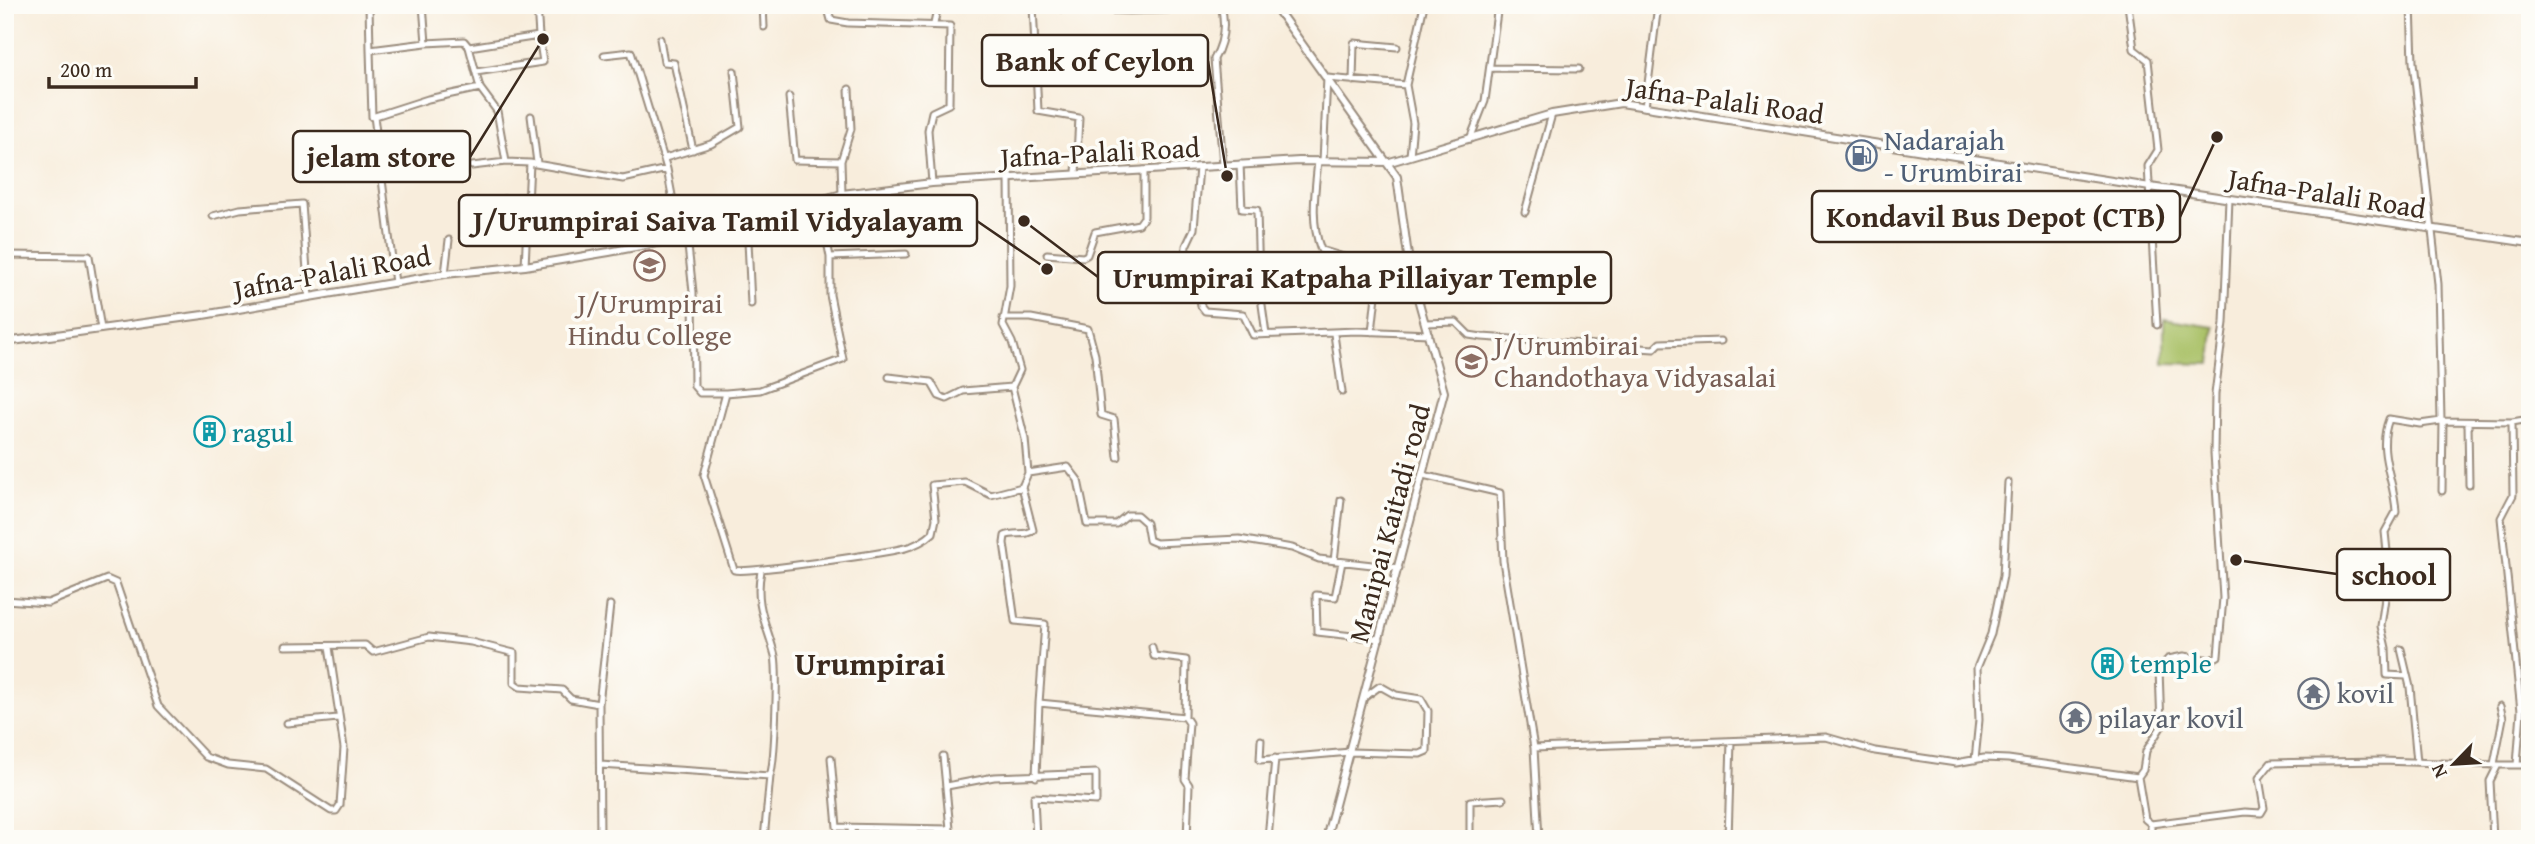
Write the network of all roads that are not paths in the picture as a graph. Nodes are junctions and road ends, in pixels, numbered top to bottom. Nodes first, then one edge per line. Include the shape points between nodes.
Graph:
1 (369, 5) edge
2 (423, 5) edge
3 (537, 5) edge
4 (763, 5) edge
5 (827, 5) edge
6 (938, 5) edge
7 (1199, 5) edge
8 (1221, 5) edge
9 (1274, 5) edge
10 (1424, 5) edge
11 (1498, 5) edge
12 (1658, 5) edge
13 (2128, 5) edge
14 (2411, 5) edge
15 (1031, 6) edge
16 (1095, 8) edge
17 (934, 24) junction
18 (764, 27) dead end
19 (539, 36) junction
20 (660, 39) dead end
21 (630, 42) dead end
22 (426, 43) junction
23 (469, 47) junction
24 (1397, 47) dead end
25 (370, 50) junction
26 (631, 52) junction
27 (604, 55) dead end
28 (1490, 68) junction
29 (1580, 69) dead end
30 (734, 71) dead end
31 (476, 72) junction
32 (1327, 78) junction
33 (1353, 81) junction
34 (1406, 85) junction
35 (480, 88) junction
36 (849, 89) dead end
37 (789, 97) dead end
38 (1645, 107) junction
39 (1552, 114) junction
40 (374, 116) junction
41 (531, 116) dead end
42 (1470, 139) junction
43 (693, 150) junction
44 (1410, 156) junction
45 (665, 158) junction
46 (841, 161) junction
47 (1320, 161) junction
48 (506, 162) junction
49 (1390, 162) junction
50 (534, 163) junction
51 (1240, 164) junction
52 (1223, 165) junction
53 (472, 166) dead end
54 (1199, 167) junction
55 (667, 169) junction
56 (1144, 170) junction
57 (1076, 174) junction
58 (1009, 178) junction
59 (932, 183) junction
60 (2150, 187) junction
61 (842, 194) junction
62 (504, 199) dead end
63 (2229, 199) junction
64 (819, 200) junction
65 (527, 209) junction
66 (506, 211) junction
67 (1525, 212) dead end
68 (213, 216) dead end
69 (747, 220) junction
70 (505, 221) dead end
71 (2430, 230) junction
72 (684, 237) junction
73 (449, 240) dead end
74 (2530, 243) edge
75 (906, 254) dead end
76 (1047, 254) dead end
77 (5, 255) edge
78 (830, 257) junction
79 (525, 266) junction
80 (1379, 268) junction
81 (1410, 270) junction
82 (445, 274) junction
83 (395, 283) junction
84 (1486, 294) dead end
85 (309, 297) junction
86 (751, 304) dead end
87 (1003, 318) junction
88 (1425, 323) junction
89 (2157, 325) dead end
90 (101, 329) junction
91 (1372, 332) junction
92 (1266, 334) junction
93 (1334, 334) junction
94 (1429, 334) junction
95 (1721, 341) dead end
96 (5, 342) edge
97 (890, 377) dead end
98 (1012, 387) junction
99 (1342, 392) dead end
100 (726, 393) junction
101 (2530, 419) edge
102 (2442, 421) junction
103 (2512, 422) junction
104 (2468, 423) junction
105 (1118, 457) dead end
106 (1028, 473) junction
107 (1423, 475) junction
108 (2008, 482) dead end
109 (2469, 485) dead end
110 (1022, 487) junction
111 (2442, 491) dead end
112 (1341, 499) dead end
113 (1334, 561) junction
114 (1342, 562) junction
115 (1399, 568) junction
116 (761, 571) junction
117 (5, 600) edge
118 (610, 605) dead end
119 (1380, 639) junction
120 (285, 646) dead end
121 (329, 647) junction
122 (1152, 647) dead end
123 (2401, 649) dead end
124 (2406, 676) junction
125 (1365, 697) junction
126 (598, 704) junction
127 (1039, 704) junction
128 (2500, 706) dead end
129 (1185, 717) junction
130 (338, 718) junction
131 (287, 723) dead end
132 (1261, 740) dead end
133 (1731, 741) junction
134 (1534, 748) junction
135 (1350, 752) junction
136 (943, 756) dead end
137 (831, 758) dead end
138 (1275, 758) junction
139 (1975, 760) junction
140 (2417, 762) junction
141 (2496, 764) junction
142 (600, 765) junction
143 (2517, 765) junction
144 (2530, 765) edge
145 (770, 776) junction
146 (1036, 777) junction
147 (2138, 777) junction
148 (947, 786) junction
149 (1503, 799) dead end
150 (2151, 824) junction
151 (851, 828) junction
152 (950, 829) junction
153 (600, 839) edge
154 (764, 839) edge
155 (852, 839) edge
156 (951, 839) edge
157 (1035, 839) edge
158 (1186, 839) edge
159 (1268, 839) edge
160 (1326, 839) edge
161 (1471, 839) edge
162 (1539, 839) edge
163 (1728, 839) edge
164 (2151, 839) edge
165 (2493, 839) edge

1 - 25 street
2 - 22 street
3 - 19 street
4 - 18 street
5 - 17 street via 831,20
6 - 17 street
7 - 16 street via 1164,11
8 - 52 street via 1224,30 1214,59
9 - 32 main road, Manipai Kaitadi road
10 - 34 street
11 - 28 street
12 - 38 street
13 - 60 street via 2134,49 2148,60 2158,137 2158,153 2148,166
14 - 71 street
15 - 16 street via 1045,10
15 - 57 street via 1038,111 1079,118
17 - 59 street via 950,26 952,77 950,104 932,112 928,130
19 - 23 street
19 - 31 street via 543,62
20 - 43 street via 664,62 674,63
21 - 26 street
22 - 23 street via 464,41
22 - 25 street
23 - 31 street
24 - 33 street via 1354,43
25 - 40 street
26 - 27 street
26 - 45 street
28 - 29 street
28 - 42 street via 1485,101
30 - 43 street via 740,127
31 - 35 street
32 - 33 street
32 - 47 street
32 - 49 main road, Manipai Kaitadi road
33 - 34 street
34 - 44 street via 1413,123
35 - 40 street
35 - 48 street via 497,111
36 - 46 street via 851,129
37 - 46 street via 795,160
38 - 39 main road, Jafna-Palali Road via 1621,103
38 - 60 main road, Jafna-Palali Road
39 - 42 main road, Jafna-Palali Road
39 - 67 street
40 - 83 street
41 - 50 street
42 - 44 main road, Jafna-Palali Road
43 - 45 street
44 - 49 main road, Jafna-Palali Road
45 - 55 street
46 - 61 street
47 - 49 main road, Jafna-Palali Road
47 - 51 main road, Jafna-Palali Road
47 - 80 street via 1314,202 1321,250
48 - 50 street
48 - 53 street
49 - 81 main road, Manipai Kaitadi road via 1401,189
50 - 55 street via 623,179
50 - 65 street
51 - 52 main road, Jafna-Palali Road
51 - 92 street via 1242,209 1257,210
52 - 54 main road, Jafna-Palali Road
54 - 56 main road, Jafna-Palali Road
54 - 92 street via 1194,229 1185,246 1184,272 1198,282 1205,311 1243,314 1251,333
55 - 72 street
56 - 57 main road, Jafna-Palali Road
56 - 76 street via 1144,217 1139,224 1095,232 1083,257
57 - 58 main road, Jafna-Palali Road
58 - 59 main road, Jafna-Palali Road
58 - 87 street via 1010,286
59 - 61 main road, Jafna-Palali Road
60 - 63 main road, Jafna-Palali Road
60 - 89 street
61 - 64 main road, Jafna-Palali Road
62 - 66 street
63 - 71 main road, Jafna-Palali Road
63 - 147 street via 2224,323 2215,394 2223,598 2218,656 2211,660 2168,659 2160,669 2161,727 2146,751
64 - 69 main road, Jafna-Palali Road
64 - 78 street
65 - 66 street
65 - 79 street
66 - 70 street
68 - 85 street via 302,204
69 - 72 main road, Jafna-Palali Road
69 - 86 street
71 - 74 main road, Jafna-Palali Road
71 - 102 street via 2438,284
72 - 79 main road, Jafna-Palali Road
72 - 100 street via 693,292 694,386 700,393
73 - 82 street
75 - 78 street
77 - 90 street via 89,256
78 - 100 street via 830,295 843,359 770,387
79 - 82 main road, Jafna-Palali Road
80 - 81 street
80 - 91 street
81 - 84 street via 1468,280 1474,293
81 - 88 main road, Manipai Kaitadi road
82 - 83 main road, Jafna-Palali Road
83 - 85 main road, Jafna-Palali Road
85 - 90 main road, Jafna-Palali Road
87 - 98 street via 1020,370
87 - 105 street via 1031,318 1088,329 1101,415 1114,419
88 - 94 main road, Manipai Kaitadi road
88 - 95 street via 1456,322 1469,335 1482,337 1591,346 1654,349 1660,343
90 - 96 main road, Jafna-Palali Road
91 - 93 street
91 - 94 street
92 - 93 street
93 - 99 street
94 - 107 main road, Manipai Kaitadi road via 1444,392
97 - 98 street via 931,382 939,396 947,399 963,391
98 - 106 street via 1026,439
100 - 116 street via 704,475 734,570
101 - 103 street
102 - 104 street
102 - 111 street
102 - 124 street via 2420,424 2389,419 2386,430 2386,467 2396,512 2386,525 2389,571 2381,626 2387,675
103 - 104 street
103 - 143 street via 2514,495 2501,518 2521,711
104 - 109 street
106 - 110 street
106 - 113 street via 1068,467 1073,471 1087,524 1116,524 1127,515 1137,515 1156,543 1239,539
107 - 115 main road, Manipai Kaitadi road
107 - 134 street via 1500,493 1503,561
108 - 139 street via 2003,576 1991,634 1977,668
110 - 116 street via 991,495 965,482 935,483 931,487 936,519 933,533 915,545
110 - 127 street via 1033,530 1012,532 1004,542 1014,621 1045,624
112 - 113 street
113 - 114 street
114 - 115 street
114 - 119 street via 1335,597 1316,595 1317,632
115 - 119 main road, Manipai Kaitadi road
116 - 145 street via 757,592 777,668
117 - 130 street via 48,603 107,579 116,583 158,706 206,757 228,765 266,769 331,811 340,805 344,748
118 - 126 street
119 - 125 main road, Manipai Kaitadi road
120 - 121 street
121 - 126 street via 365,645 373,652 429,637 506,649 516,657 514,683 520,687 562,690 571,699
121 - 130 street
122 - 129 street via 1154,656 1186,660
123 - 124 street
124 - 140 street
125 - 135 main road, Manipai Kaitadi road
125 - 135 street via 1380,686 1396,695 1421,699 1428,711 1427,751
126 - 142 street
127 - 129 street
127 - 146 street
128 - 141 street via 2503,718
129 - 158 street via 1189,723
130 - 131 street
132 - 138 street via 1260,760
133 - 134 street
133 - 139 street via 1826,737 1875,751 1956,763
133 - 163 street
134 - 162 street
135 - 138 street
135 - 160 main road, Manipai Kaitadi road
136 - 148 street
137 - 151 street via 838,827
138 - 159 street
139 - 147 street via 2008,759
140 - 141 street
140 - 150 street via 2271,763 2259,778 2262,813 2245,811
141 - 143 street
141 - 165 street via 2490,781
142 - 145 street
142 - 153 street
143 - 144 street
145 - 154 street
146 - 148 street via 994,777
146 - 157 street via 1096,774 1096,801 1034,797
147 - 150 street via 2145,818
148 - 152 street
149 - 161 street via 1470,801
150 - 164 street
151 - 152 street
151 - 155 street
152 - 156 street

